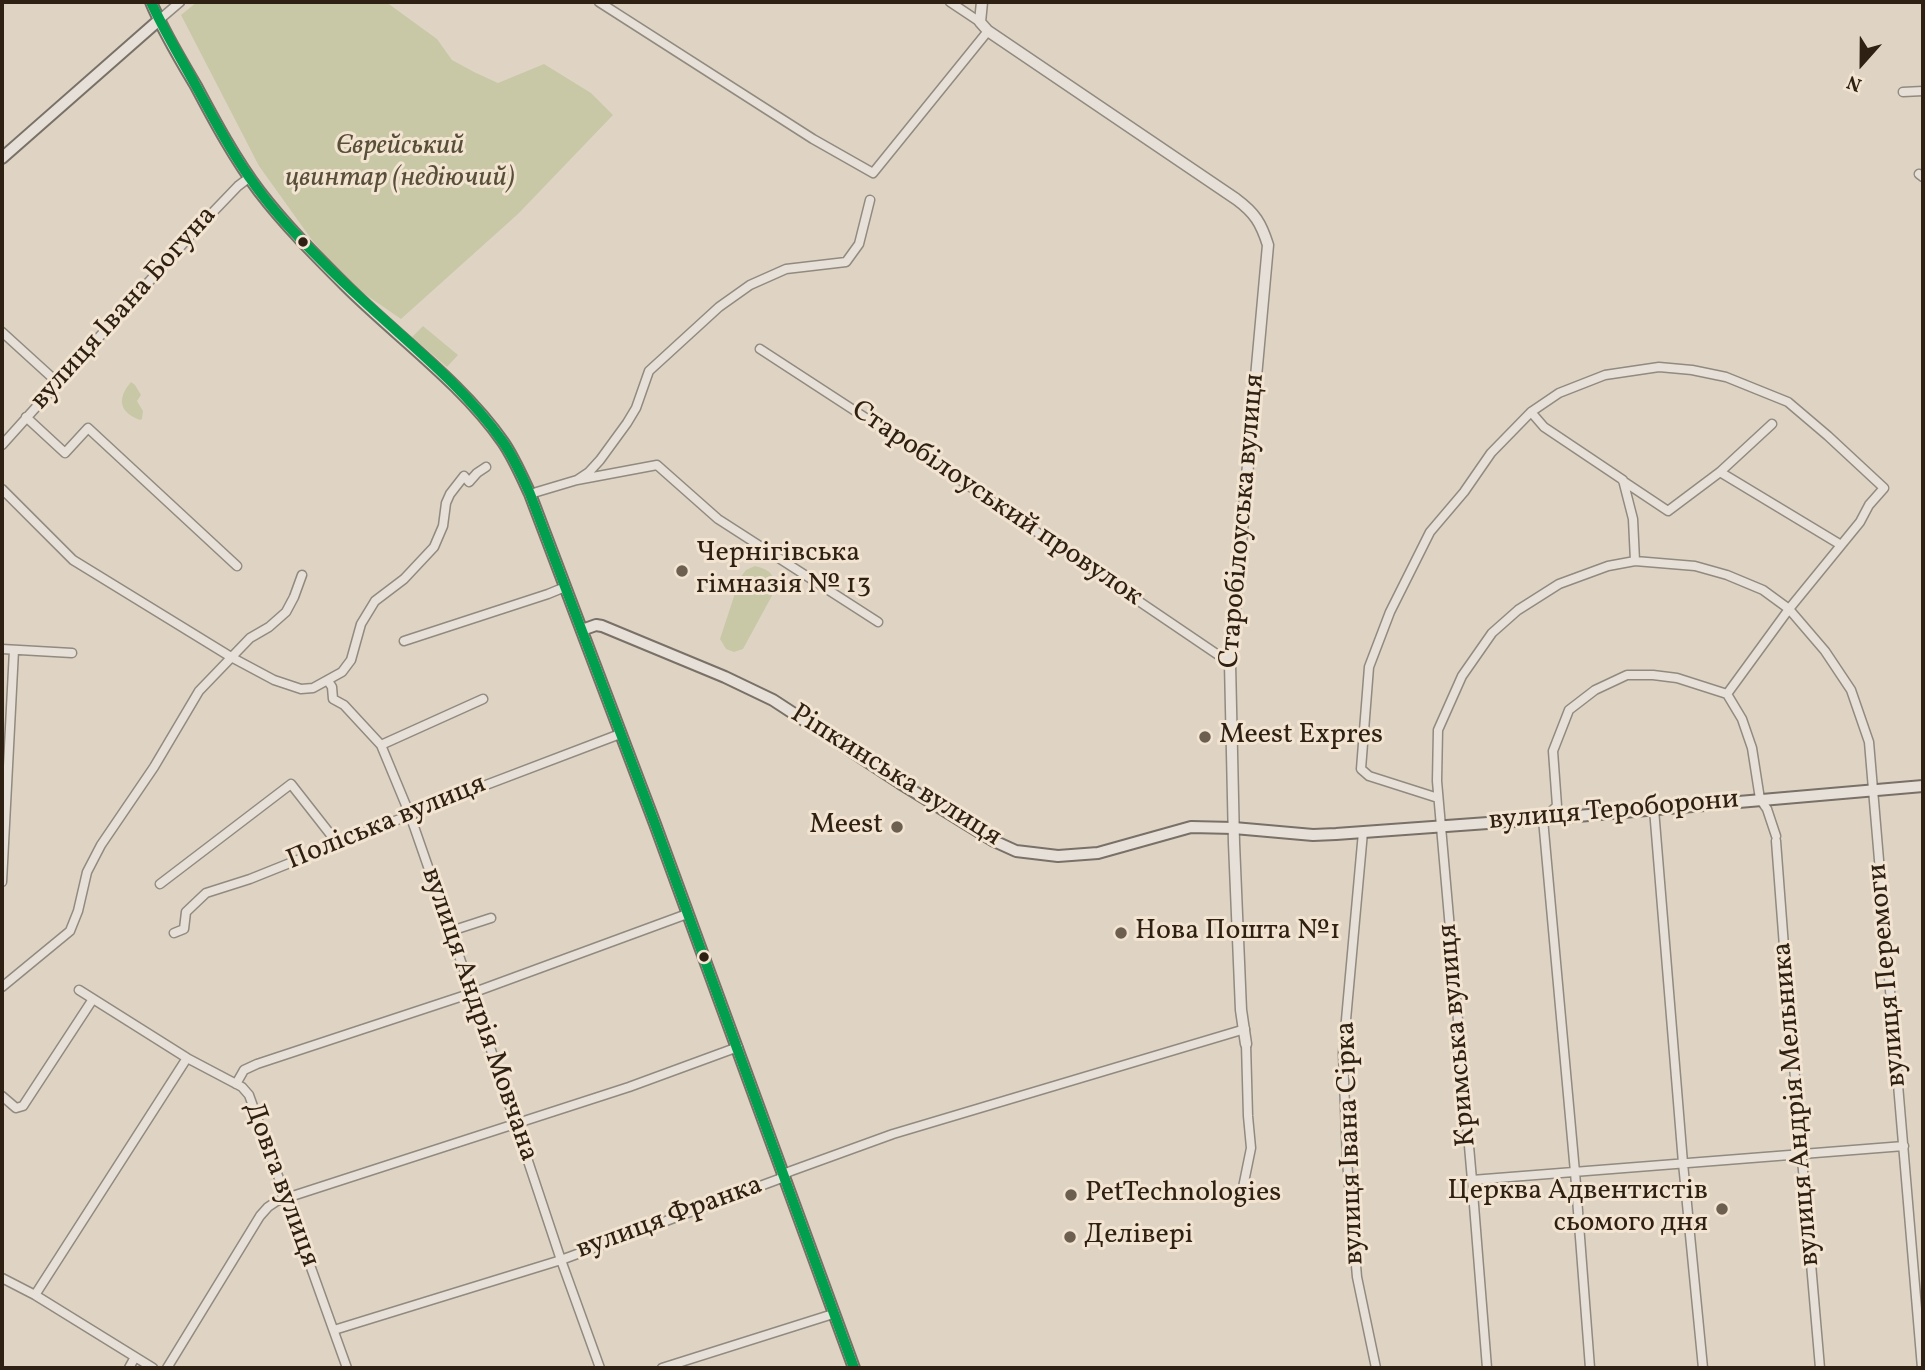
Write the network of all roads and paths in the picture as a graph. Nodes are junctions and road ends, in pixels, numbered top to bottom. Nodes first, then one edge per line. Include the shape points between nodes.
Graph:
1 (151, 2) edge
2 (180, 2) edge
3 (599, 2) edge
4 (950, 2) edge
5 (982, 2) edge
6 (159, 20) junction
7 (980, 22) junction
8 (988, 31) junction
9 (1923, 91) edge
10 (1903, 92) dead end
11 (2, 158) edge
12 (250, 177) junction
13 (870, 200) dead end
14 (2, 332) edge
15 (760, 349) dead end
16 (57, 382) junction
17 (1531, 412) junction
18 (26, 417) junction
19 (1772, 424) dead end
20 (2, 445) edge
21 (486, 467) dead end
22 (1720, 472) junction
23 (577, 480) junction
24 (1623, 480) junction
25 (2, 489) edge
26 (530, 494) junction
27 (1841, 545) junction
28 (1635, 561) junction
29 (237, 566) dead end
30 (302, 575) dead end
31 (565, 587) junction
32 (1789, 609) junction
33 (878, 622) dead end
34 (582, 630) junction
35 (404, 641) dead end
36 (2, 649) edge
37 (14, 650) junction
38 (72, 653) dead end
39 (231, 657) junction
40 (1230, 663) junction
41 (330, 684) junction
42 (1727, 694) junction
43 (483, 699) dead end
44 (620, 734) junction
45 (381, 745) junction
46 (1923, 786) edge
47 (1874, 792) junction
48 (1438, 798) junction
49 (1760, 799) junction
50 (1654, 809) junction
51 (410, 815) junction
52 (1543, 819) junction
53 (1441, 827) junction
54 (1234, 828) junction
55 (1363, 832) junction
56 (1305, 834) joint
57 (338, 844) junction
58 (2, 882) edge
59 (160, 884) dead end
60 (687, 914) junction
61 (491, 918) dead end
62 (451, 932) junction
63 (174, 933) dead end
64 (2, 987) edge
65 (79, 989) dead end
66 (472, 993) junction
67 (93, 999) junction
68 (1245, 1029) junction
69 (1246, 1044) joint
70 (738, 1047) junction
71 (187, 1058) junction
72 (236, 1084) junction
73 (2, 1096) edge
74 (516, 1125) junction
75 (1904, 1146) junction
76 (1802, 1155) junction
77 (1683, 1163) junction
78 (1575, 1172) junction
79 (784, 1174) junction
80 (1472, 1180) junction
81 (285, 1198) junction
82 (1240, 1202) dead end
83 (561, 1260) junction
84 (2, 1278) edge
85 (35, 1295) junction
86 (833, 1314) junction
87 (334, 1330) junction
88 (135, 1357) junction
89 (129, 1368) edge
90 (153, 1368) edge
91 (167, 1368) edge
92 (347, 1368) edge
93 (600, 1368) edge
94 (662, 1368) edge
95 (854, 1368) edge
96 (1376, 1368) edge
97 (1487, 1368) edge
98 (1590, 1368) edge
99 (1703, 1368) edge
100 (1821, 1368) edge
101 (1922, 1368) edge

1 - 6 main road
2 - 6 street
3 - 8 street via 873,173
4 - 7 street, Старобілоуська вулиця
5 - 7 street
6 - 11 main road
6 - 12 main road
7 - 8 street, Старобілоуська вулиця
8 - 40 street, Старобілоуська вулиця via 1227,192 1262,225 1267,264
9 - 10 street
12 - 16 street, вулиця Івана Богуна
12 - 26 main road via 302,242 444,376 495,431
13 - 23 street via 859,244 846,262 786,270 750,285 649,371 627,423 600,460
14 - 16 street
15 - 40 street, Старобілоуський провулок
16 - 18 street, вулиця Івана Богуна
17 - 24 street via 1544,427
17 - 27 street via 1559,393 1605,375 1659,367 1726,377 1788,402 1884,488
17 - 48 street via 1491,453 1430,532 1390,612 1369,667 1361,769 1369,776
18 - 20 street, вулиця Івана Богуна
18 - 29 street via 65,453 88,428
19 - 22 street
21 - 41 street via 450,494 434,547 375,601 361,624 351,660
22 - 24 street via 1668,512
22 - 27 street
23 - 26 street
23 - 33 street via 657,465 718,519
24 - 28 street via 1633,519
25 - 39 street via 73,560
26 - 31 main road
27 - 32 street
28 - 32 street, вулиця Перемоги via 1695,566 1727,575 1763,590
28 - 48 street, Кримська вулиця via 1559,584 1492,633 1462,676 1438,730
30 - 39 street via 286,612
31 - 34 main road
31 - 35 street
32 - 42 street
32 - 47 street, вулиця Перемоги via 1851,690 1869,742
34 - 44 main road
34 - 54 main road, Ріпкинська вулиця via 602,626 749,687 1016,851 1077,856 1191,827
36 - 37 street
37 - 38 street
37 - 58 street
39 - 41 street via 301,689
39 - 64 street via 199,691 101,845 87,872 69,931
40 - 54 street, Старобілоуська вулиця
41 - 45 street, вулиця Андрія Мовчана via 332,699 344,705
42 - 49 street, вулиця Андрія Мельника via 1752,748
42 - 52 street via 1653,675 1627,675 1595,690 1569,710 1553,751 1557,806
43 - 45 street
44 - 51 street, Поліська вулиця
44 - 60 main road
45 - 51 street, вулиця Андрія Мовчана
46 - 47 main road, вулиця Тероборони
47 - 49 main road, вулиця Тероборони
47 - 75 street, вулиця Перемоги
48 - 53 street, Кримська вулиця
49 - 50 main road, вулиця Тероборони
49 - 76 street, вулиця Андрія Мельника via 1776,831
50 - 52 main road, вулиця Тероборони
50 - 77 street
51 - 57 street, Поліська вулиця
51 - 62 street, вулиця Андрія Мовчана
52 - 53 main road, вулиця Тероборони
52 - 78 street
53 - 55 main road, вулиця Тероборони
53 - 80 street, Кримська вулиця
54 - 56 main road, Ріпкинська вулиця
54 - 68 street, Старобілоуська вулиця
55 - 56 main road, вулиця Тероборони
55 - 96 street, вулиця Івана Сірка via 1343,1052 1357,1277
57 - 59 street via 291,785
57 - 63 street, Поліська вулиця via 206,892 186,912 184,929
60 - 66 street
60 - 70 main road
61 - 62 street
62 - 66 street, вулиця Андрія Мовчана
65 - 67 street, Довга вулиця
66 - 72 street via 257,1064 244,1070
66 - 74 street, вулиця Андрія Мовчана
67 - 71 street, Довга вулиця
67 - 73 street via 23,1106 16,1108
68 - 69 street, Старобілоуська вулиця
68 - 79 street, вулиця Франка via 893,1134
69 - 82 street, Старобілоуська вулиця via 1251,1148
70 - 74 street
70 - 79 main road
71 - 72 street, Довга вулиця
71 - 85 street
72 - 81 street, Довга вулиця via 249,1095
74 - 81 street
74 - 83 street, вулиця Андрія Мовчана
75 - 76 street
75 - 101 street, вулиця Перемоги
76 - 77 street
76 - 100 street, вулиця Андрія Мельника
77 - 78 street
77 - 99 street
78 - 80 street
78 - 98 street
79 - 83 street, вулиця Франка
79 - 86 main road
80 - 97 street, Кримська вулиця
81 - 87 street, Довга вулиця
81 - 91 street via 260,1216
83 - 87 street, вулиця Франка
83 - 93 street, вулиця Андрія Мовчана
84 - 85 street
85 - 88 street
86 - 94 street
86 - 95 main road
87 - 92 street, Довга вулиця
88 - 89 street
88 - 90 street

